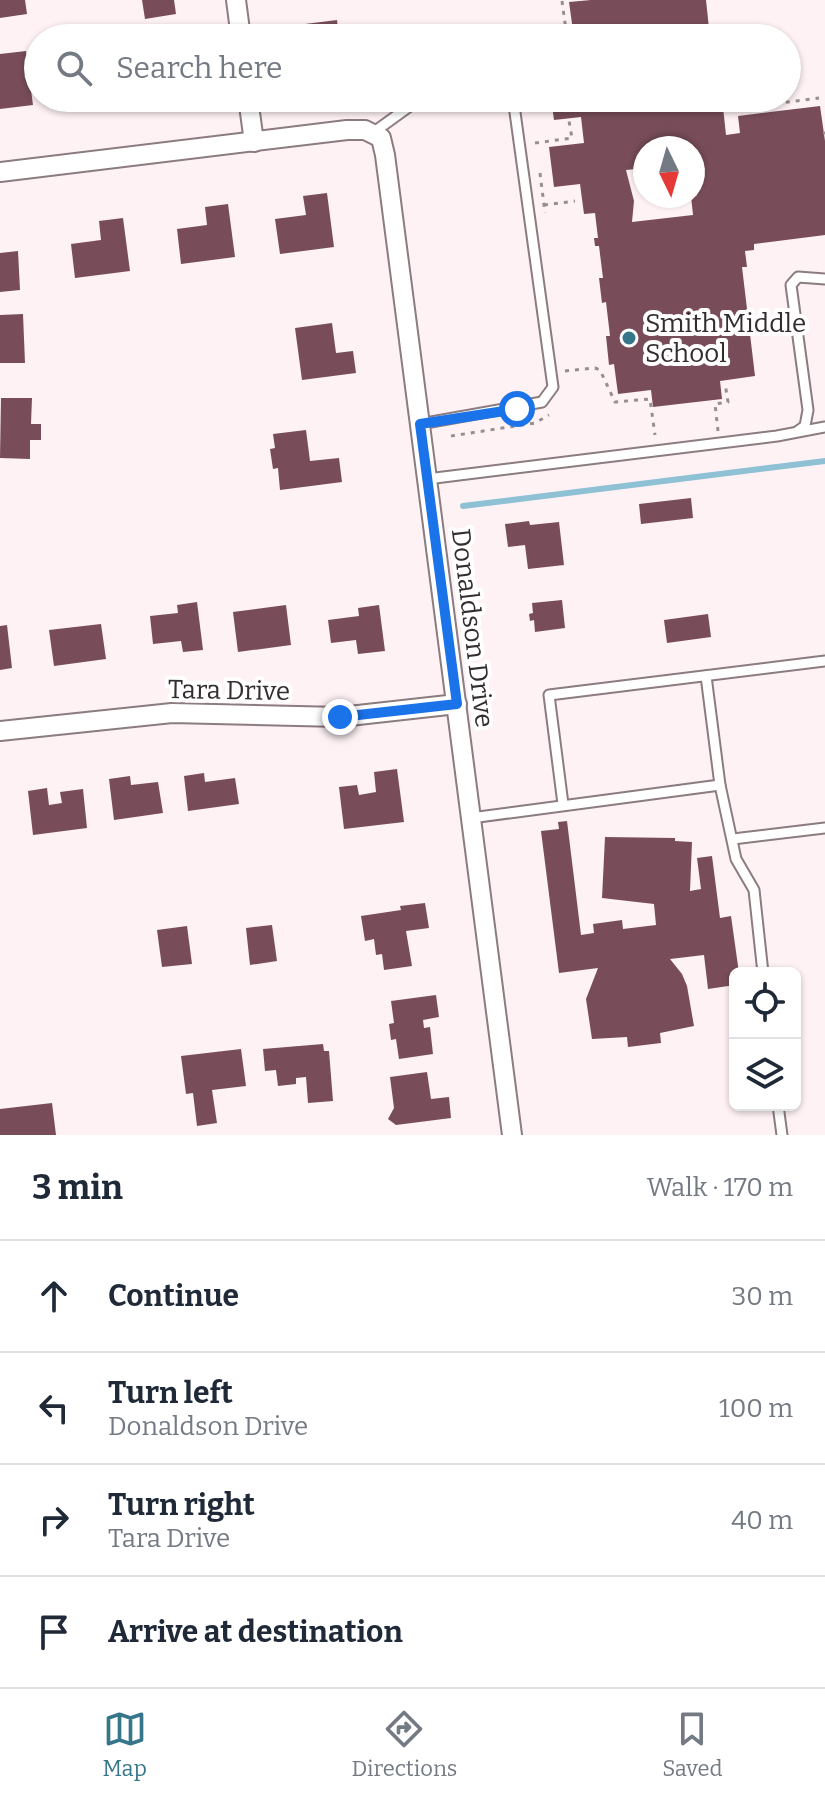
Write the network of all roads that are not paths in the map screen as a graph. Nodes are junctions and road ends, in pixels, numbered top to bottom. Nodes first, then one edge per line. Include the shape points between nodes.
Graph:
1 (236, 0) edge
2 (239, 24) edge
3 (250, 112) edge
4 (402, 112) edge
5 (515, 112) edge
6 (374, 132) junction
7 (254, 142) junction
8 (0, 172) edge
9 (825, 279) edge
10 (420, 424) junction
11 (825, 427) edge
12 (798, 431) junction
13 (427, 479) junction
14 (825, 661) edge
15 (706, 676) junction
16 (457, 704) junction
17 (0, 731) edge
18 (720, 785) junction
19 (563, 804) junction
20 (471, 818) junction
21 (825, 828) edge
22 (733, 839) junction
23 (762, 967) edge
24 (779, 1111) edge
25 (512, 1135) edge
26 (782, 1135) edge

1 - 2 street
3 - 7 street
4 - 6 lane
5 - 10 lane via 553,387 542,402
6 - 7 street via 347,130
6 - 10 street, Donaldson Drive via 385,155
7 - 8 street
9 - 12 lane via 798,277 791,285 808,410 805,426
10 - 13 street, Donaldson Drive
11 - 12 lane
12 - 13 lane
13 - 16 street, Donaldson Drive
14 - 15 lane
15 - 18 lane
15 - 19 lane via 549,695
16 - 17 street, Tara Drive via 340,717 172,713
16 - 20 street, Donaldson Drive
18 - 19 lane
18 - 22 lane
19 - 20 lane
20 - 25 street, Donaldson Drive
21 - 22 lane
22 - 23 lane via 736,859 754,890
24 - 26 lane

